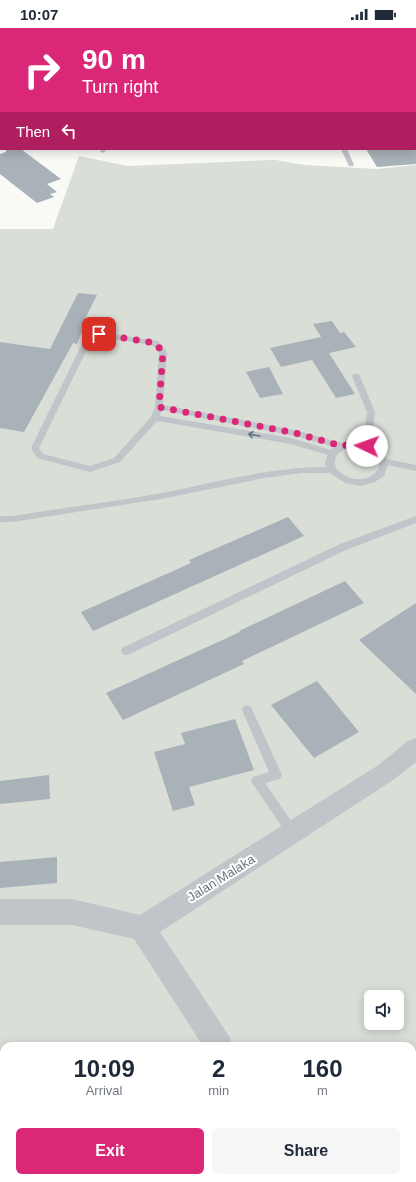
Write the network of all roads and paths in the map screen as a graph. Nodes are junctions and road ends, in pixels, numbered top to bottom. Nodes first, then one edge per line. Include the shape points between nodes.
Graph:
1 (344, 150) edge
2 (351, 165) dead end
3 (356, 376) dead end
4 (159, 407) junction
5 (154, 418) junction
6 (342, 446) junction
7 (367, 446) junction
8 (333, 452) junction
9 (384, 461) junction
10 (416, 468) edge
11 (332, 470) junction
12 (0, 519) edge
13 (416, 519) edge
14 (126, 651) dead end
15 (247, 710) dead end
16 (416, 748) edge
17 (292, 832) junction
18 (0, 912) edge
19 (142, 928) junction
20 (217, 1042) edge

1 - 2 lane
3 - 7 lane via 371,412
4 - 5 lane
4 - 5 lane via 163,352 155,343 99,334 88,340 35,448 40,456 90,470 117,460
4 - 6 lane via 295,433
8 -> 5 lane via 291,441
6 - 7 lane
6 - 8 lane
7 - 9 lane via 378,452
8 - 11 lane via 329,461
9 - 10 lane
9 - 11 lane via 384,470 378,478 367,482 353,482 340,478
11 - 12 lane via 302,470 264,475 161,496
13 - 14 lane via 343,547
15 - 17 lane via 276,775 257,781
16 - 17 street, Jalan Malaka via 385,773
17 - 19 street, Jalan Malaka
18 - 19 street via 72,912
19 - 20 street

